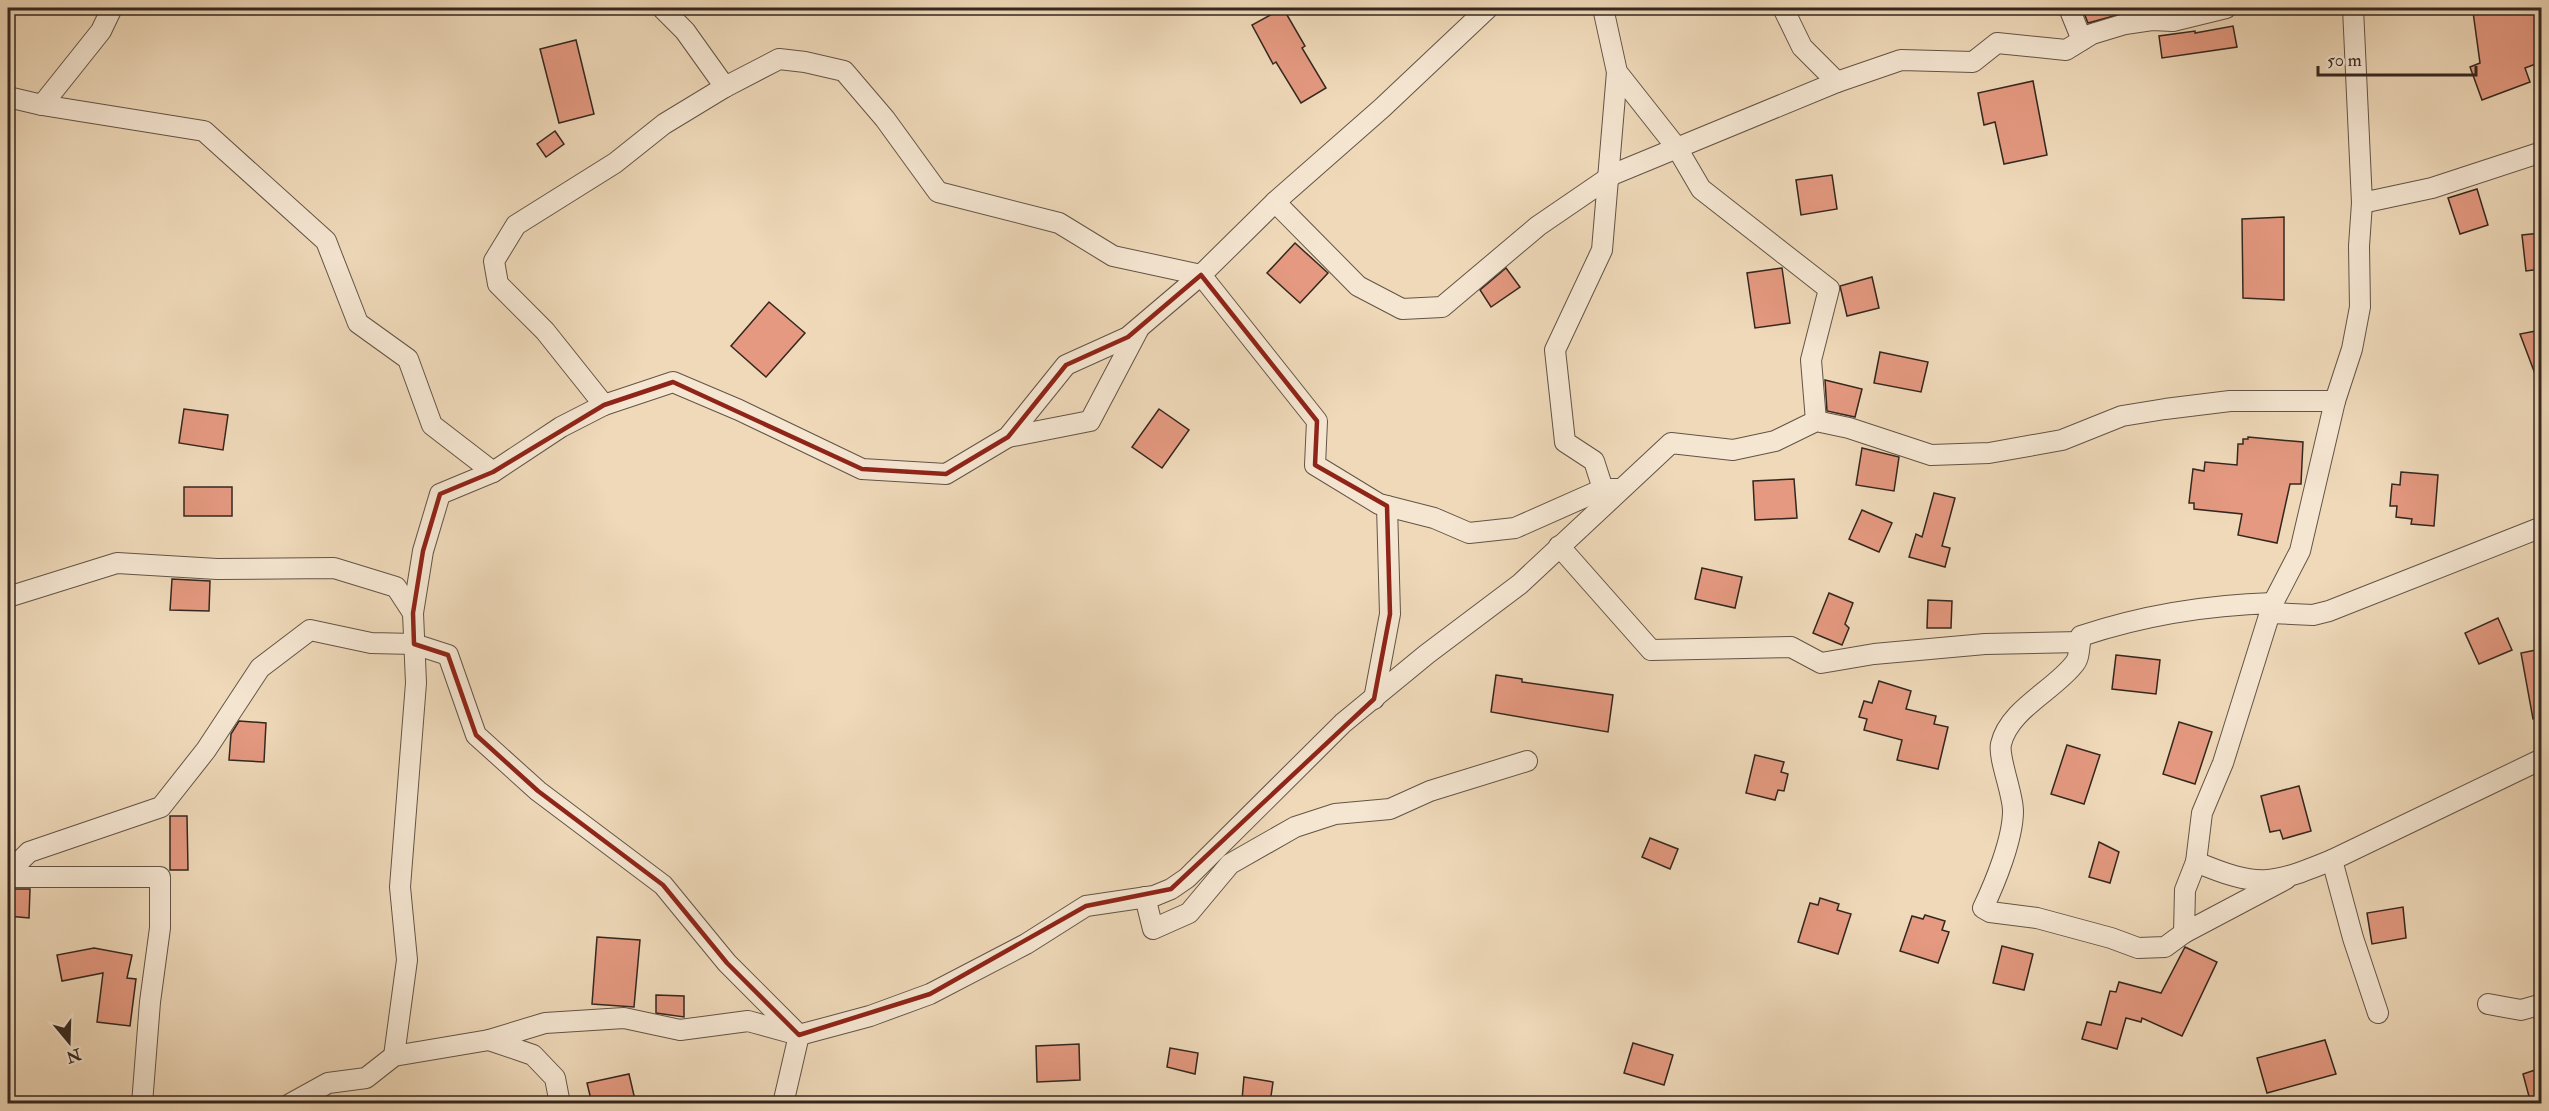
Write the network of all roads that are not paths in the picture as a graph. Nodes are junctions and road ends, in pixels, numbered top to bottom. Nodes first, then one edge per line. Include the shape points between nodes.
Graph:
1 (112, 8) edge
2 (662, 8) edge
3 (1488, 8) edge
4 (1603, 8) edge
5 (1783, 8) edge
6 (2069, 8) edge
7 (2226, 8) edge
8 (2353, 8) edge
9 (2082, 40) junction
10 (1617, 72) junction
11 (1837, 82) junction
12 (725, 87) junction
13 (8, 97) edge
14 (42, 105) junction
15 (1677, 148) junction
16 (2541, 152) edge
17 (1608, 178) junction
18 (1275, 202) junction
19 (2362, 202) junction
20 (1201, 275) junction
21 (1139, 327) junction
22 (2336, 401) junction
23 (604, 405) junction
24 (1816, 421) junction
25 (1008, 437) junction
26 (492, 472) junction
27 (1612, 489) junction
28 (1388, 506) junction
29 (2541, 527) edge
30 (1559, 546) junction
31 (8, 597) edge
32 (2271, 608) junction
33 (413, 613) junction
34 (2080, 642) junction
35 (414, 644) junction
36 (1374, 699) junction
37 (2541, 759) edge
38 (1527, 761) dead end
39 (2332, 860) junction
40 (2196, 862) junction
41 (8, 873) edge
42 (8, 877) edge
43 (2286, 879) junction
44 (1145, 897) junction
45 (2184, 933) junction
46 (2488, 1004) dead end
47 (2541, 1004) edge
48 (2379, 1013) dead end
49 (799, 1035) junction
50 (489, 1040) junction
51 (394, 1056) junction
52 (142, 1104) edge
53 (290, 1104) edge
54 (560, 1104) edge
55 (783, 1104) edge

1 - 14 street via 101,32
2 - 12 street via 685,31
3 - 18 street
4 - 10 street
5 - 11 street via 1802,47
6 - 9 street
7 - 9 street via 2173,21 2125,24
8 - 19 street
9 - 11 street via 2066,50 1997,43 1973,62 1901,60
10 - 15 street
10 - 17 street
11 - 15 street
12 - 20 street via 779,59 844,71 938,192 1059,223 1113,256
12 - 23 street via 516,225 494,261 498,284 545,331
13 - 14 street
14 - 26 street via 204,131 326,241 358,323 408,359 432,425
15 - 17 street
15 - 24 street via 1701,189 1829,289 1812,360
16 - 19 street via 2432,188
17 - 18 street via 1538,226 1442,308 1402,309 1358,286
17 - 27 street via 1602,250 1555,350 1565,442 1594,460
18 - 20 street
19 - 22 street via 2360,307
20 - 21 street
20 - 28 street via 1317,421 1315,465
21 - 25 street via 1128,337 1066,365
21 - 25 street via 1090,421
22 - 24 street via 2230,401 2166,409 2122,416 2062,440 1989,453 1930,455
22 - 32 street via 2300,551
23 - 25 street via 673,382 862,469 946,474
23 - 26 street via 561,427
24 - 27 street via 1776,441 1733,450 1671,443
26 - 33 street via 440,494 423,551
27 - 28 street via 1515,528 1469,533
27 - 30 street
28 - 36 street via 1390,614
29 - 32 street via 2329,611 2313,615
30 - 34 street via 1651,650 1791,647 1821,663 1985,644
30 - 36 street via 1512,590
31 - 33 street via 117,563 217,569 334,568 396,587
32 - 34 street via 2185,609 2118,624 2081,636
32 - 40 street via 2223,763 2202,813
33 - 35 street
34 - 45 street via 2077,661 2008,727 2001,745 2013,812 1996,881 1983,908 2037,918 2138,948 2165,947
35 - 41 street via 371,643 310,630 260,668 206,750 162,807 29,852
35 - 49 street via 448,655 476,735 538,791 663,885 727,963
35 - 51 street via 416,683 400,887 408,960
36 - 44 street via 1343,723 1187,878 1171,890
37 - 39 street
38 - 44 street via 1430,791 1390,809 1335,814 1295,827 1230,864 1189,913 1153,929
39 - 43 street
39 - 48 street
40 - 43 street via 2225,874 2264,882
40 - 45 street via 2185,890
42 - 52 street via 160,877 160,928
43 - 45 street
44 - 49 street via 1086,906 1026,944 930,994 870,1016
46 - 47 street via 2521,1010
49 - 50 street via 748,1021 680,1030 624,1018 545,1023
49 - 55 street
50 - 51 street
50 - 54 street via 533,1055 555,1078
51 - 53 street via 366,1078 328,1083

